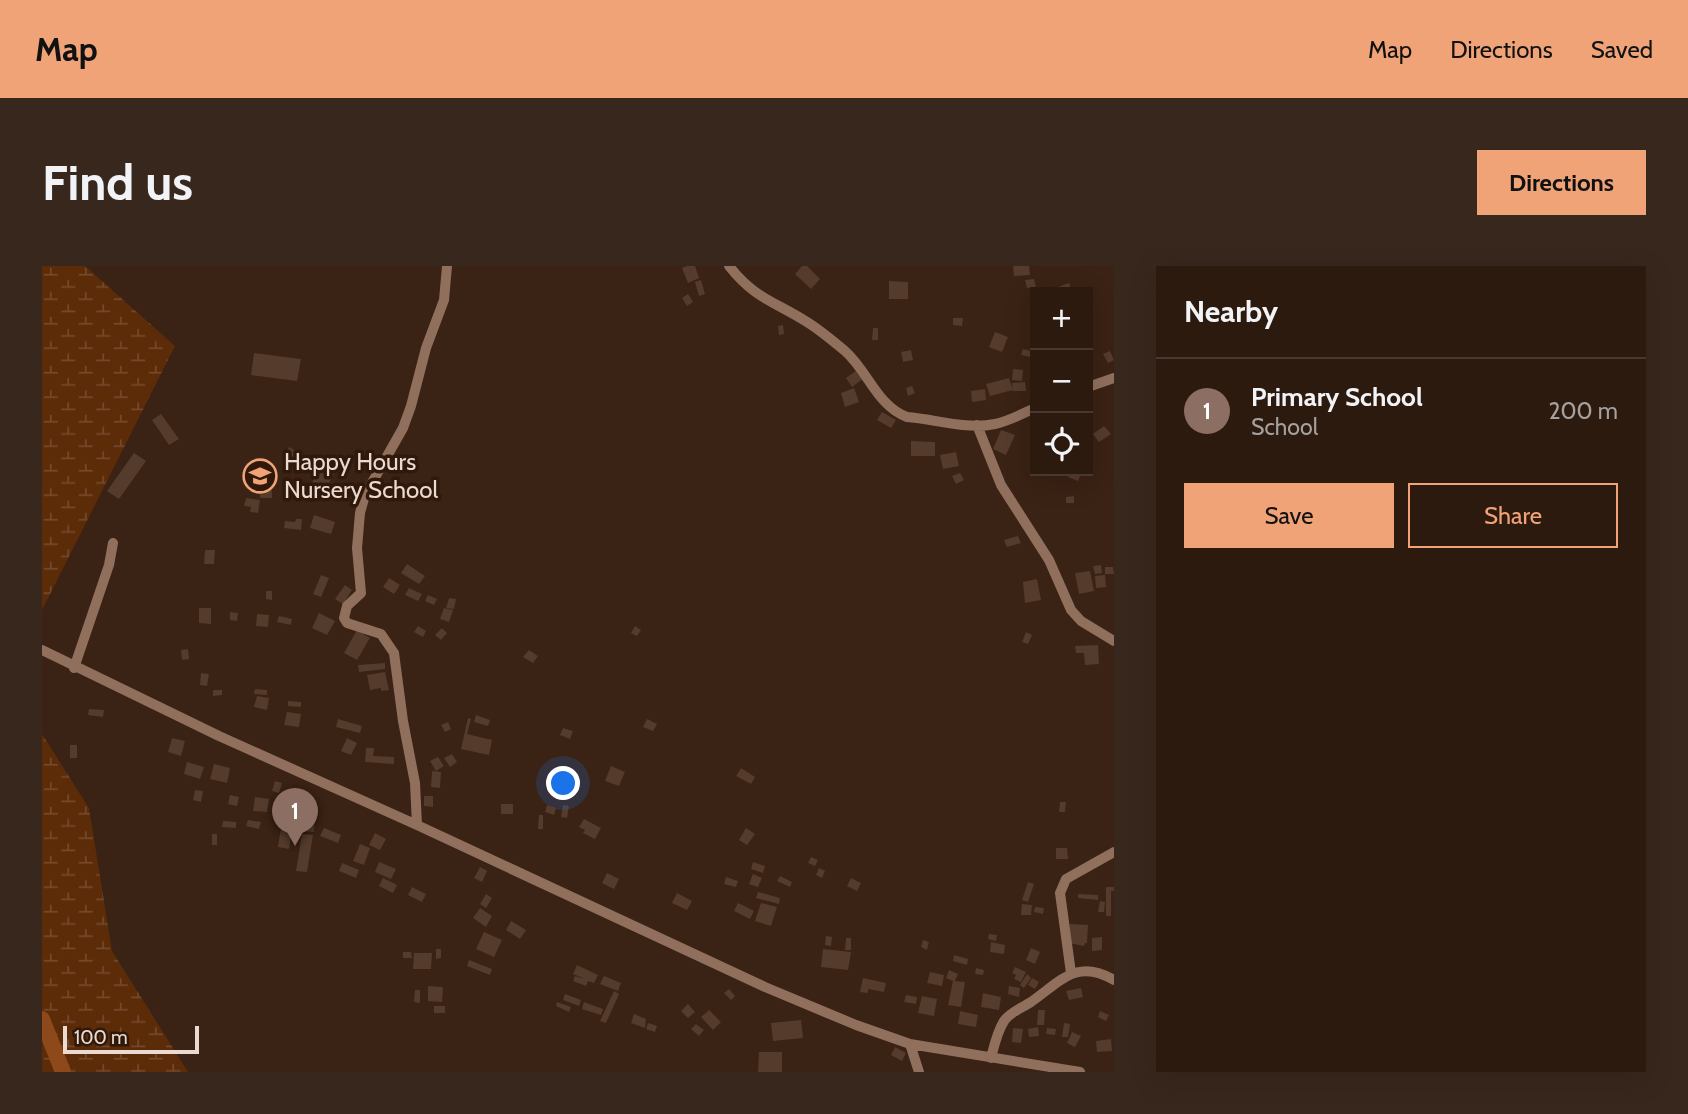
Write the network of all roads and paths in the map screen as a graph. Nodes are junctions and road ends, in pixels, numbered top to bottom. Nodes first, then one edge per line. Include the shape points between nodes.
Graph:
1 (447, 266) edge
2 (729, 266) edge
3 (1114, 378) edge
4 (1093, 385) edge
5 (1030, 410) edge
6 (977, 425) junction
7 (113, 543) dead end
8 (1114, 626) edge
9 (1109, 638) edge
10 (42, 650) edge
11 (74, 668) junction
12 (417, 825) junction
13 (1114, 852) edge
14 (1071, 973) junction
15 (1114, 980) edge
16 (910, 1044) junction
17 (991, 1058) junction
18 (919, 1072) edge
19 (1080, 1072) edge

1 - 12 street via 444,300 407,417 365,495 358,533 361,593 347,606 344,618 381,635 394,653 415,783
2 - 6 street via 762,299 807,322 846,352 896,413
3 - 4 street
5 - 6 street via 993,425
6 - 9 street via 1001,485 1049,559 1071,610
7 - 11 street
8 - 9 street
10 - 11 street
11 - 12 street
12 - 16 street via 765,987
13 - 14 street via 1066,879 1060,893
14 - 15 street via 1097,970
14 - 17 street via 1008,1016
16 - 17 street
16 - 18 street
17 - 19 street

